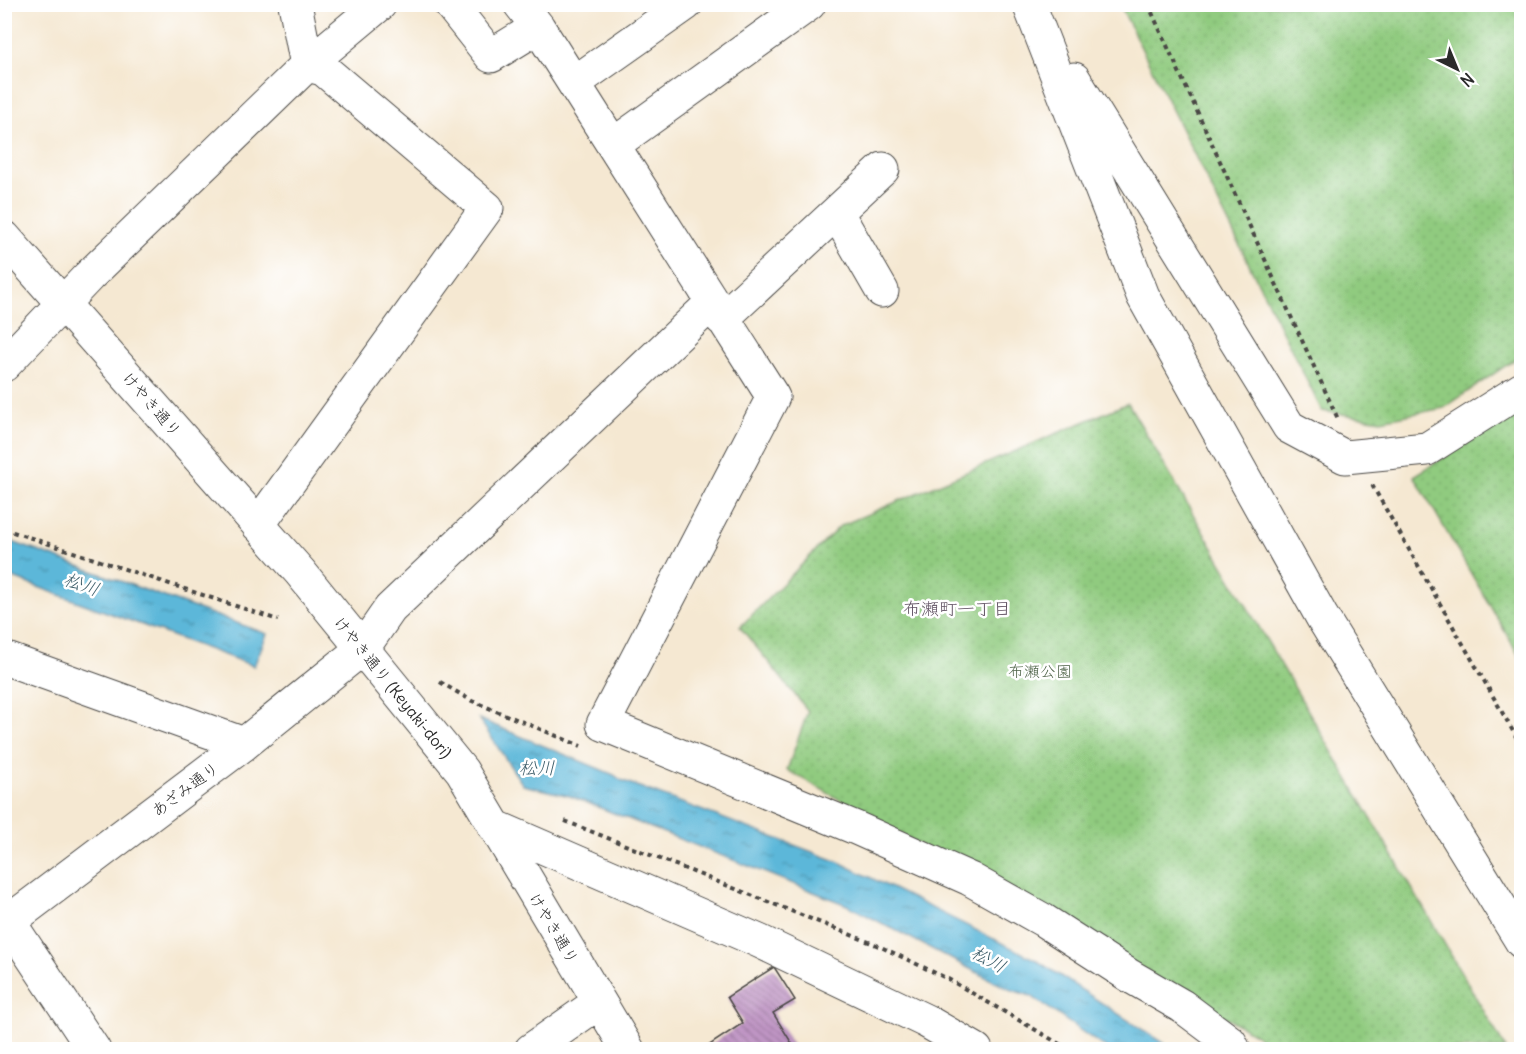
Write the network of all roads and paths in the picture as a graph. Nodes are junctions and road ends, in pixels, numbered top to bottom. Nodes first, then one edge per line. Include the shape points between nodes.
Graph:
1 (295, 4) edge
2 (380, 4) edge
3 (450, 4) edge
4 (686, 4) edge
5 (809, 4) edge
6 (1148, 4) edge
7 (1029, 5) edge
8 (529, 16) edge
9 (308, 65) junction
10 (574, 83) junction
11 (613, 145) junction
12 (883, 169) dead end
13 (837, 213) junction
14 (4, 237) edge
15 (882, 291) dead end
16 (63, 303) junction
17 (717, 311) junction
18 (4, 365) edge
19 (1521, 389) edge
20 (1356, 457) junction
21 (258, 525) junction
22 (4, 529) edge
23 (300, 572) joint
24 (278, 620) dead end
25 (363, 648) junction
26 (4, 658) edge
27 (244, 744) junction
28 (1521, 747) edge
29 (488, 815) junction
30 (558, 818) dead end
31 (7, 924) edge
32 (1521, 942) edge
33 (598, 1003) junction
34 (961, 1047) edge
35 (94, 1050) edge
36 (531, 1050) edge
37 (628, 1050) edge
38 (1070, 1050) edge
39 (1234, 1050) edge

1 - 9 street
2 - 9 street
3 - 8 street via 491,56
4 - 10 street
5 - 11 street
6 - 20 path
7 - 20 street via 1289,427 1345,457
7 - 32 street via 1143,296 1322,617
8 - 10 street
9 - 16 street
9 - 21 street via 323,69 487,208
10 - 11 street
11 - 17 street
12 - 13 street, あざみ通り
13 - 15 street
13 - 17 street, あざみ通り
14 - 16 street, けやき通り
16 - 18 street
16 - 21 street, けやき通り
17 - 25 street, あざみ通り via 390,609
17 - 39 street via 773,397 603,724 970,879 1182,1006 1230,1042
19 - 20 street via 1427,449
20 - 28 path
21 - 23 street, けやき通り
22 - 24 path
23 - 25 street, けやき通り (Keyaki-dori)
25 - 27 street, あざみ通り
25 - 29 street, けやき通り (Keyaki-dori) via 462,771
26 - 27 street
27 - 31 street, あざみ通り
29 - 33 street, けやき通り
29 - 34 street via 926,1021
30 - 38 path via 879,946 948,979
31 - 35 street
33 - 36 street
33 - 37 street, けやき通り

